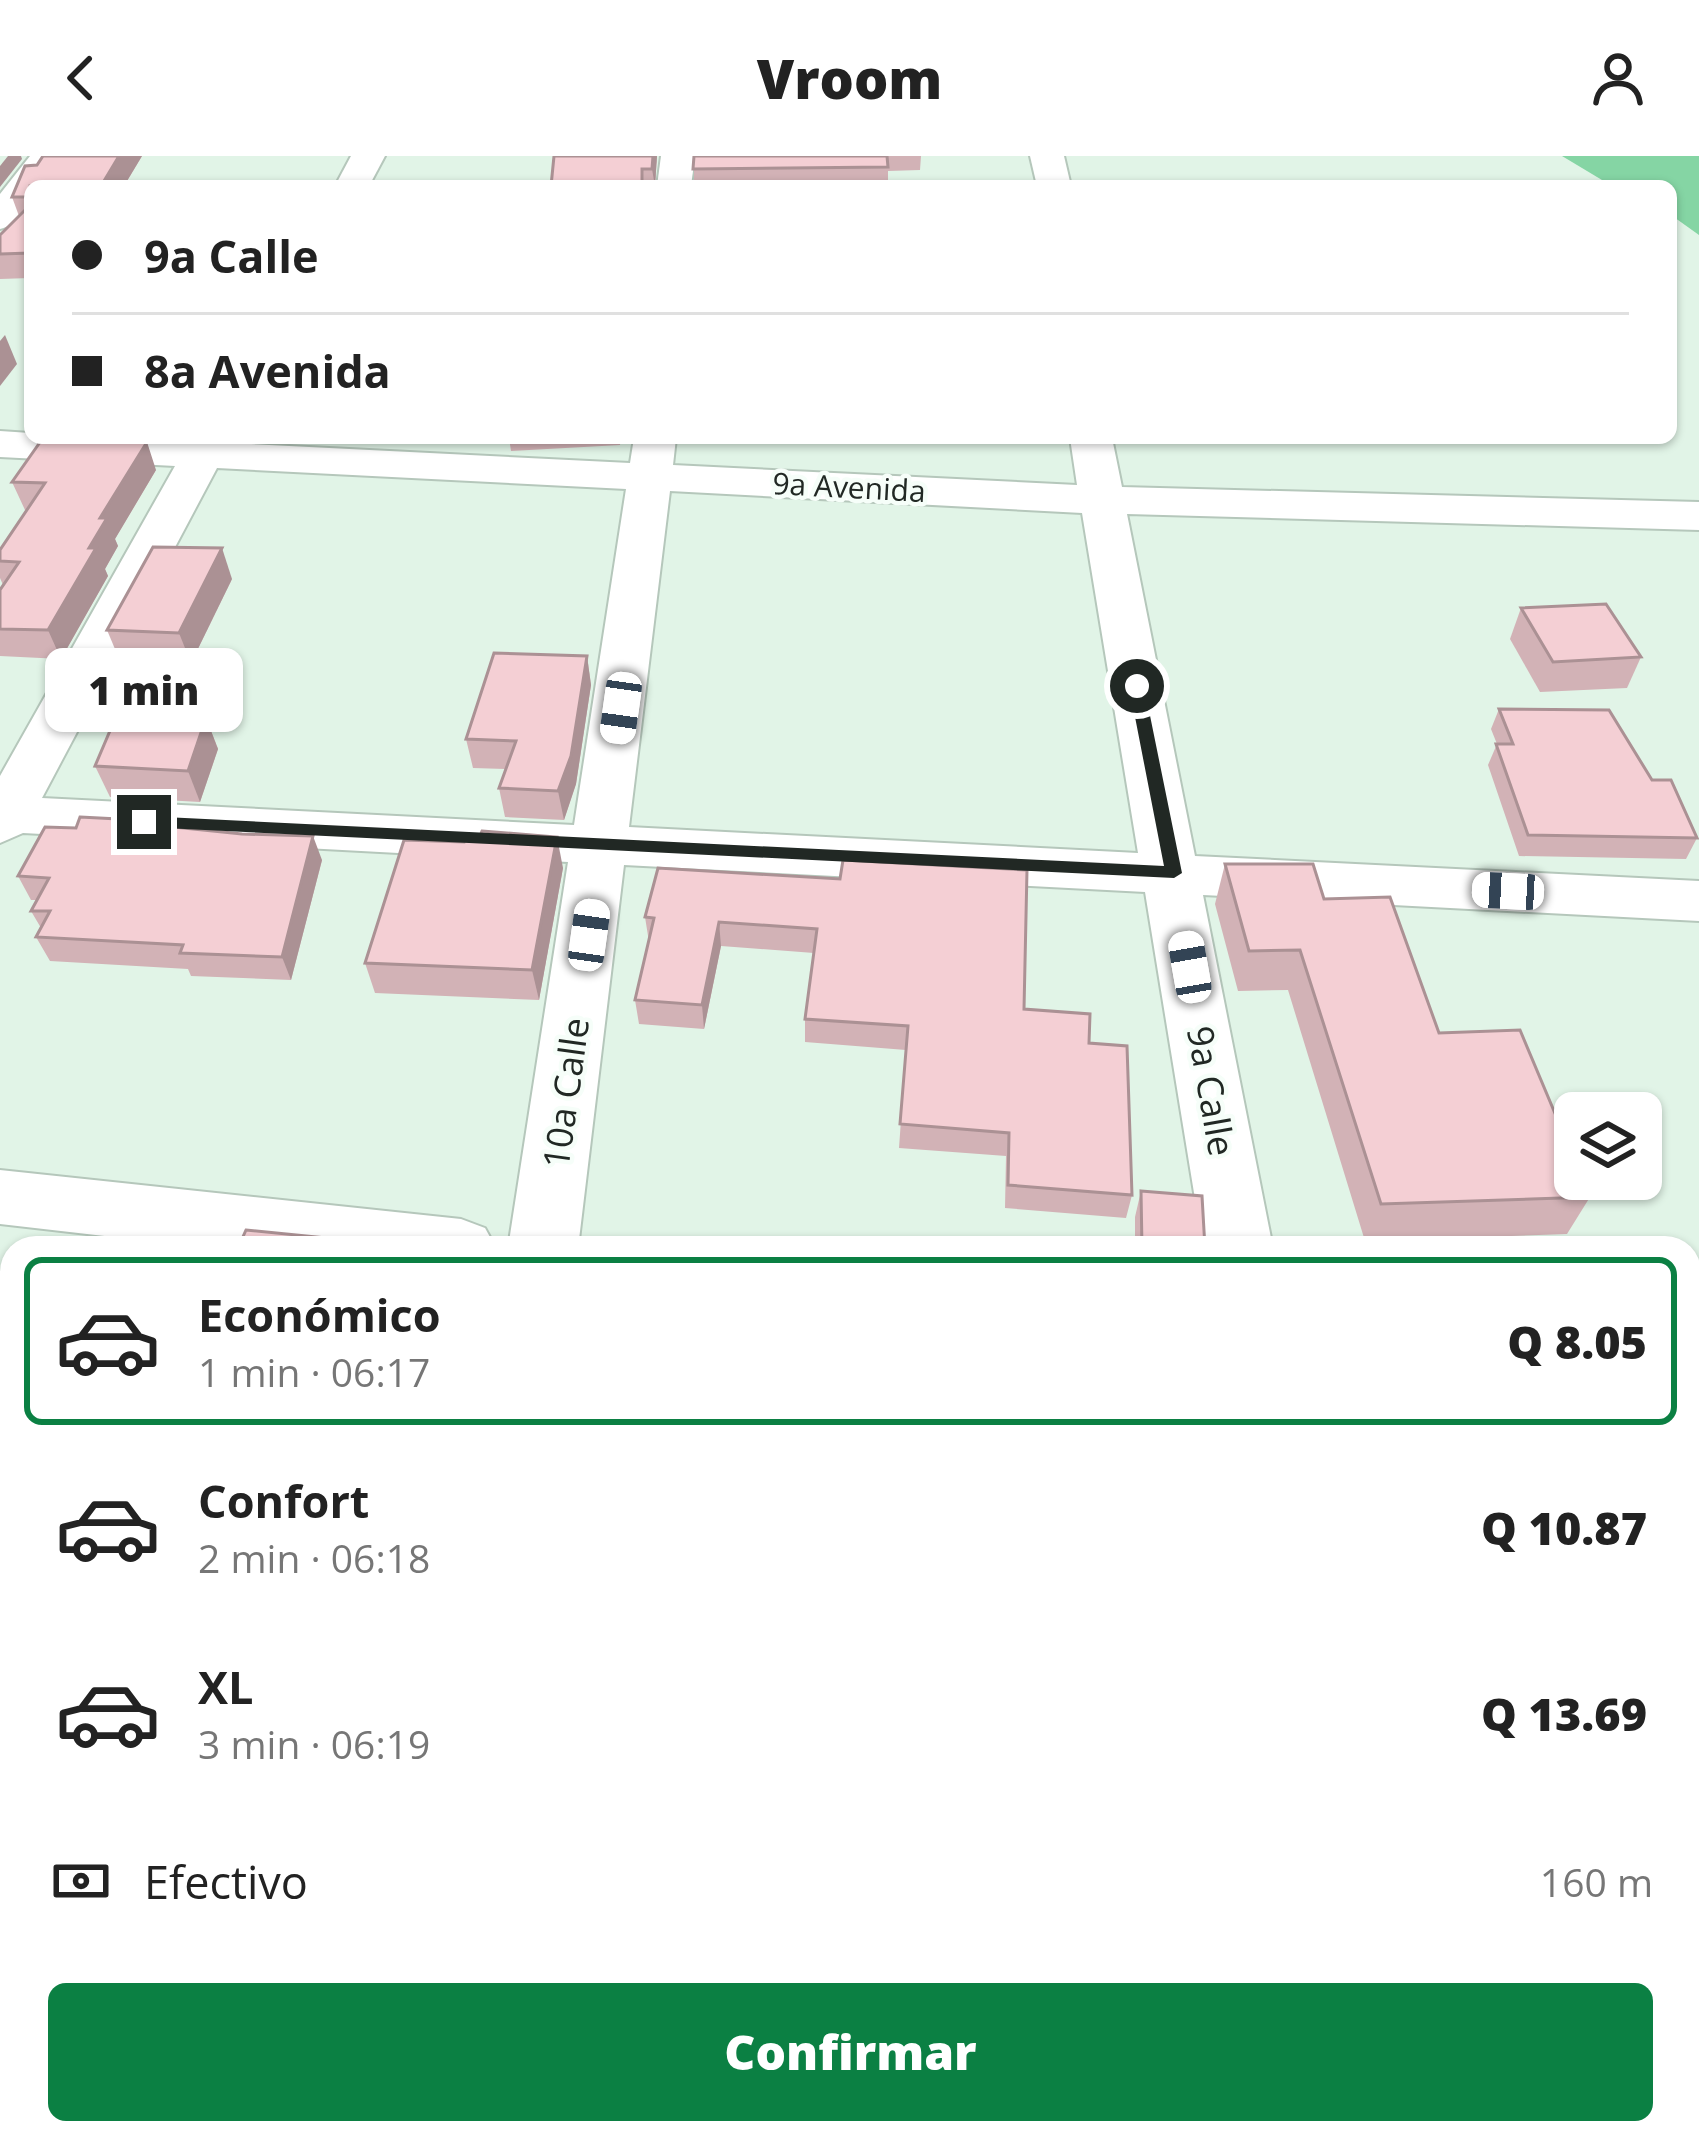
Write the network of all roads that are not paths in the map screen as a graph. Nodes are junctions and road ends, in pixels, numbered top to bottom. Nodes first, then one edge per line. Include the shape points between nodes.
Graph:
1 (24, 186) edge
2 (0, 218) edge
3 (0, 444) edge
4 (1092, 444) edge
5 (208, 446) edge
6 (654, 458) edge
7 (1100, 500) junction
8 (1699, 516) edge
9 (2, 818) edge
10 (602, 846) junction
11 (1174, 873) junction
12 (1699, 901) edge
13 (0, 1197) edge
14 (353, 1236) edge
15 (545, 1236) edge
16 (1236, 1236) edge

1 - 2 street
3 - 5 street, 9a Avenida
4 - 7 street, 9a Calle
5 - 6 street, 9a Avenida
5 - 9 street
6 - 7 street, 9a Avenida
6 - 10 street, 10a Calle
7 - 8 street, 9a Avenida
7 - 11 street, 9a Calle
9 - 10 street
10 - 11 street
10 - 15 street, 10a Calle
11 - 12 street
11 - 16 street, 9a Calle
13 - 14 street

